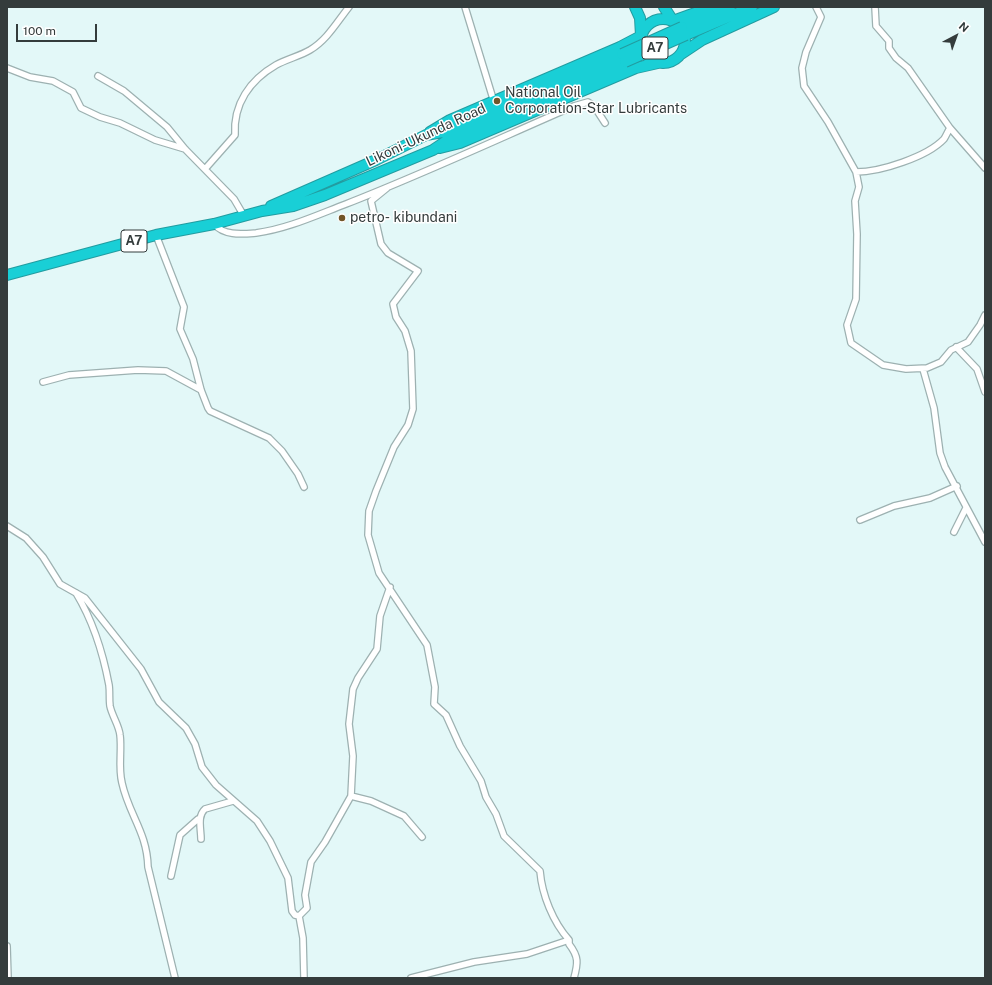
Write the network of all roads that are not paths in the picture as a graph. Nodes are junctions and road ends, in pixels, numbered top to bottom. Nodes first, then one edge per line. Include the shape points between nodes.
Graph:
1 (349, 7) edge
2 (466, 7) edge
3 (636, 7) edge
4 (664, 7) edge
5 (712, 7) edge
6 (730, 7) edge
7 (752, 7) edge
8 (774, 7) edge
9 (816, 7) edge
10 (875, 7) edge
11 (673, 21) junction
12 (641, 36) junction
13 (681, 54) junction
14 (658, 63) junction
15 (7, 68) edge
16 (98, 76) dead end
17 (494, 102) junction
18 (605, 123) dead end
19 (950, 128) junction
20 (450, 134) junction
21 (426, 135) junction
22 (185, 149) junction
23 (433, 150) junction
24 (985, 168) edge
25 (205, 169) junction
26 (856, 172) junction
27 (387, 188) junction
28 (262, 211) junction
29 (244, 216) junction
30 (214, 224) junction
31 (156, 235) junction
32 (7, 275) edge
33 (985, 315) edge
34 (956, 347) junction
35 (923, 369) junction
36 (43, 382) dead end
37 (200, 390) junction
38 (985, 392) edge
39 (957, 486) junction
40 (304, 487) dead end
41 (966, 508) junction
42 (860, 520) dead end
43 (7, 526) edge
44 (954, 532) dead end
45 (985, 542) edge
46 (390, 587) junction
47 (76, 593) junction
48 (351, 796) junction
49 (232, 801) junction
50 (200, 820) junction
51 (422, 837) dead end
52 (201, 839) dead end
53 (171, 876) dead end
54 (299, 916) junction
55 (569, 940) junction
56 (7, 946) edge
57 (8, 978) edge
58 (175, 978) edge
59 (304, 978) edge
60 (411, 978) edge
61 (574, 978) edge

1 - 25 street via 324,40 310,50 276,65 251,85 234,118 235,135
2 - 17 street
3 - 12 highway via 640,18
4 - 11 highway
5 - 11 highway
6 - 20 highway, Likoni-Ukunda Road / A7, bridge
7 - 20 highway, Likoni-Ukunda Road / A7, bridge
8 - 13 highway via 702,40
9 - 26 street via 821,17 802,68 804,86
10 - 19 street via 876,26 889,42 889,48 908,68
11 - 12 highway via 660,19 652,22
11 - 13 highway via 680,26 685,38 685,47
12 - 14 highway via 644,52
12 - 17 highway
13 - 14 highway via 670,62
14 - 23 highway via 636,68 460,143
15 - 22 street via 30,77 53,81 73,92 81,108 100,118 120,123 155,140
16 - 22 street via 124,91 167,127
17 - 21 highway via 450,120
18 - 27 street via 594,106 588,102
19 - 24 street
19 - 26 street via 943,139 908,160 868,172
20 - 21 highway, Likoni-Ukunda Road / A7
20 - 23 highway, Likoni-Ukunda Road / A7
21 - 28 highway, Likoni-Ukunda Road / A7
22 - 25 street
23 - 28 highway, Likoni-Ukunda Road / A7 via 325,195 293,206
25 - 29 street via 234,199
26 - 35 street via 859,187 855,200 856,299 847,325 851,343 883,365
27 - 30 street via 286,227 236,234 219,229
27 - 46 street via 371,201 381,244 388,253 418,271 393,304 411,351 412,416 394,447 369,511 369,540 379,573
28 - 29 highway, Likoni-Ukunda Road / A7
29 - 30 highway, Likoni-Ukunda Road / A7
30 - 31 highway, Likoni-Ukunda Road / A7
31 - 32 highway, Likoni-Ukunda Road / A7
31 - 37 street via 184,308 180,329 193,360
33 - 34 street via 970,340
34 - 35 street via 937,365
34 - 38 street via 977,370
35 - 39 street via 934,408 940,453
36 - 37 street via 69,375 138,370 166,371
37 - 40 street via 210,410 269,438 282,451
39 - 41 street
39 - 42 street via 930,498 894,506
41 - 44 street
41 - 45 street
43 - 47 street via 26,538 43,557 60,584
46 - 48 street via 380,616 377,648 353,689 350,724 353,756
46 - 55 street via 395,599 427,645 435,687 434,704 446,715 460,746 481,781 504,836 540,871 541,888 560,930
47 - 49 street via 85,598 141,669 158,702 186,728 195,744 202,767
47 - 58 street via 96,634 109,685 110,706 120,734 119,761 122,784 143,834 148,867
48 - 51 street via 371,801 404,816
48 - 54 street via 311,862 305,895 307,908
49 - 50 street via 205,809
49 - 54 street via 257,821 270,841 288,878 292,910
50 - 52 street
50 - 53 street via 180,835
54 - 59 street via 303,938
55 - 60 street via 527,954 474,962
55 - 61 street via 578,965
56 - 57 street

